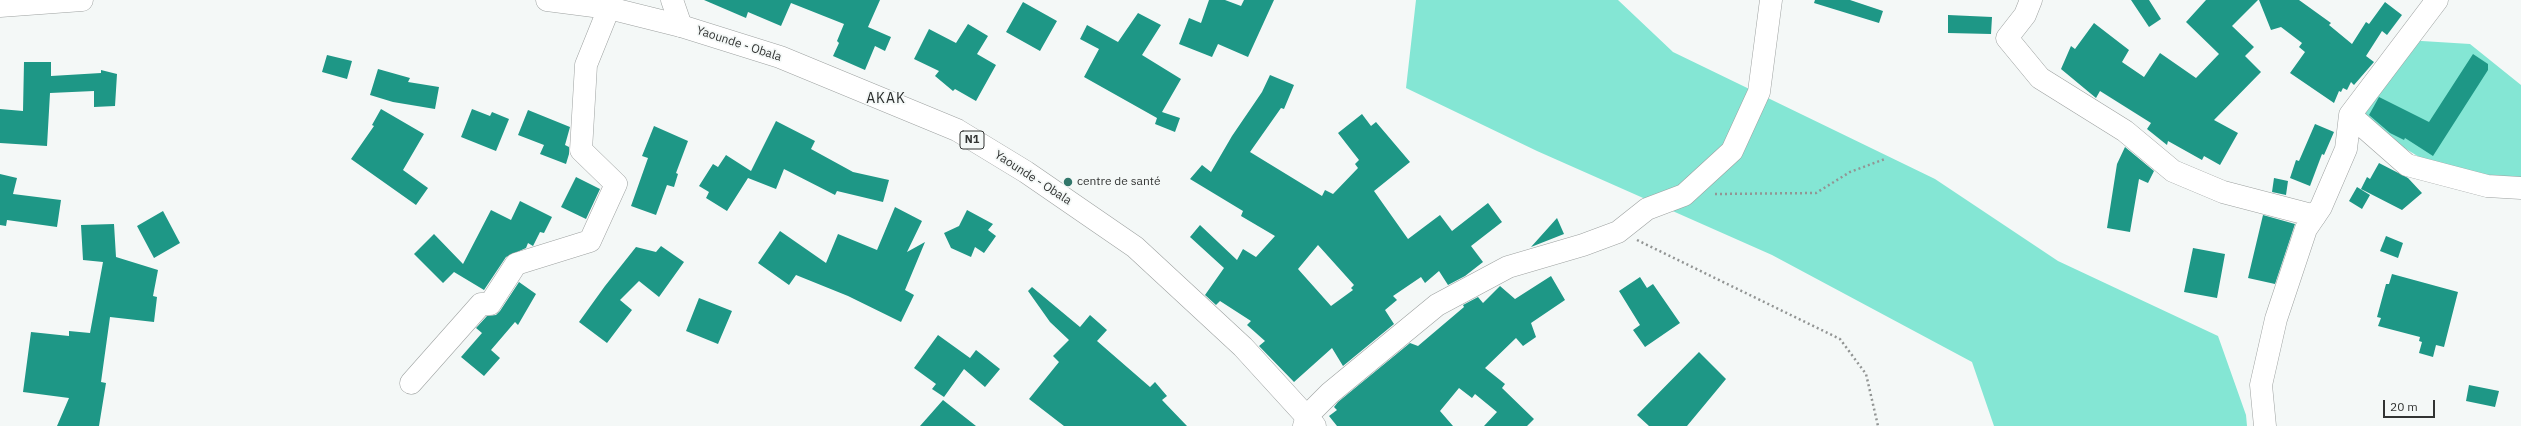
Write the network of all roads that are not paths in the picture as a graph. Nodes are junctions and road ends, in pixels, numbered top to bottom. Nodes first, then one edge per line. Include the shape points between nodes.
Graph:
1 (82, 0) edge
2 (547, 0) edge
3 (672, 0) edge
4 (1771, 0) edge
5 (2031, 0) edge
6 (2437, 0) edge
7 (0, 6) edge
8 (609, 8) junction
9 (681, 26) junction
10 (2350, 116) junction
11 (2521, 188) edge
12 (2315, 216) junction
13 (412, 383) dead end
14 (1309, 423) edge
15 (2265, 426) edge

1 - 7 main road
2 - 8 main road, Yaounde - Obala / N1
3 - 9 main road
4 - 14 main road via 1759,92 1732,151 1684,195 1647,209 1618,232 1508,267 1437,305 1330,393
5 - 12 main road via 2025,15 2007,38 2040,78 2125,131 2173,172 2223,192
6 - 10 main road
8 - 9 main road, Yaounde - Obala / N1
8 - 13 main road via 586,65 581,150 616,184 590,241 516,264 490,304 481,304
9 - 14 main road, Yaounde - Obala / N1 via 780,57 886,99 957,130 1026,172 1135,247 1243,347
10 - 11 main road via 2407,165 2487,186
10 - 12 main road via 2346,149
12 - 15 main road via 2306,228 2276,319 2261,385

